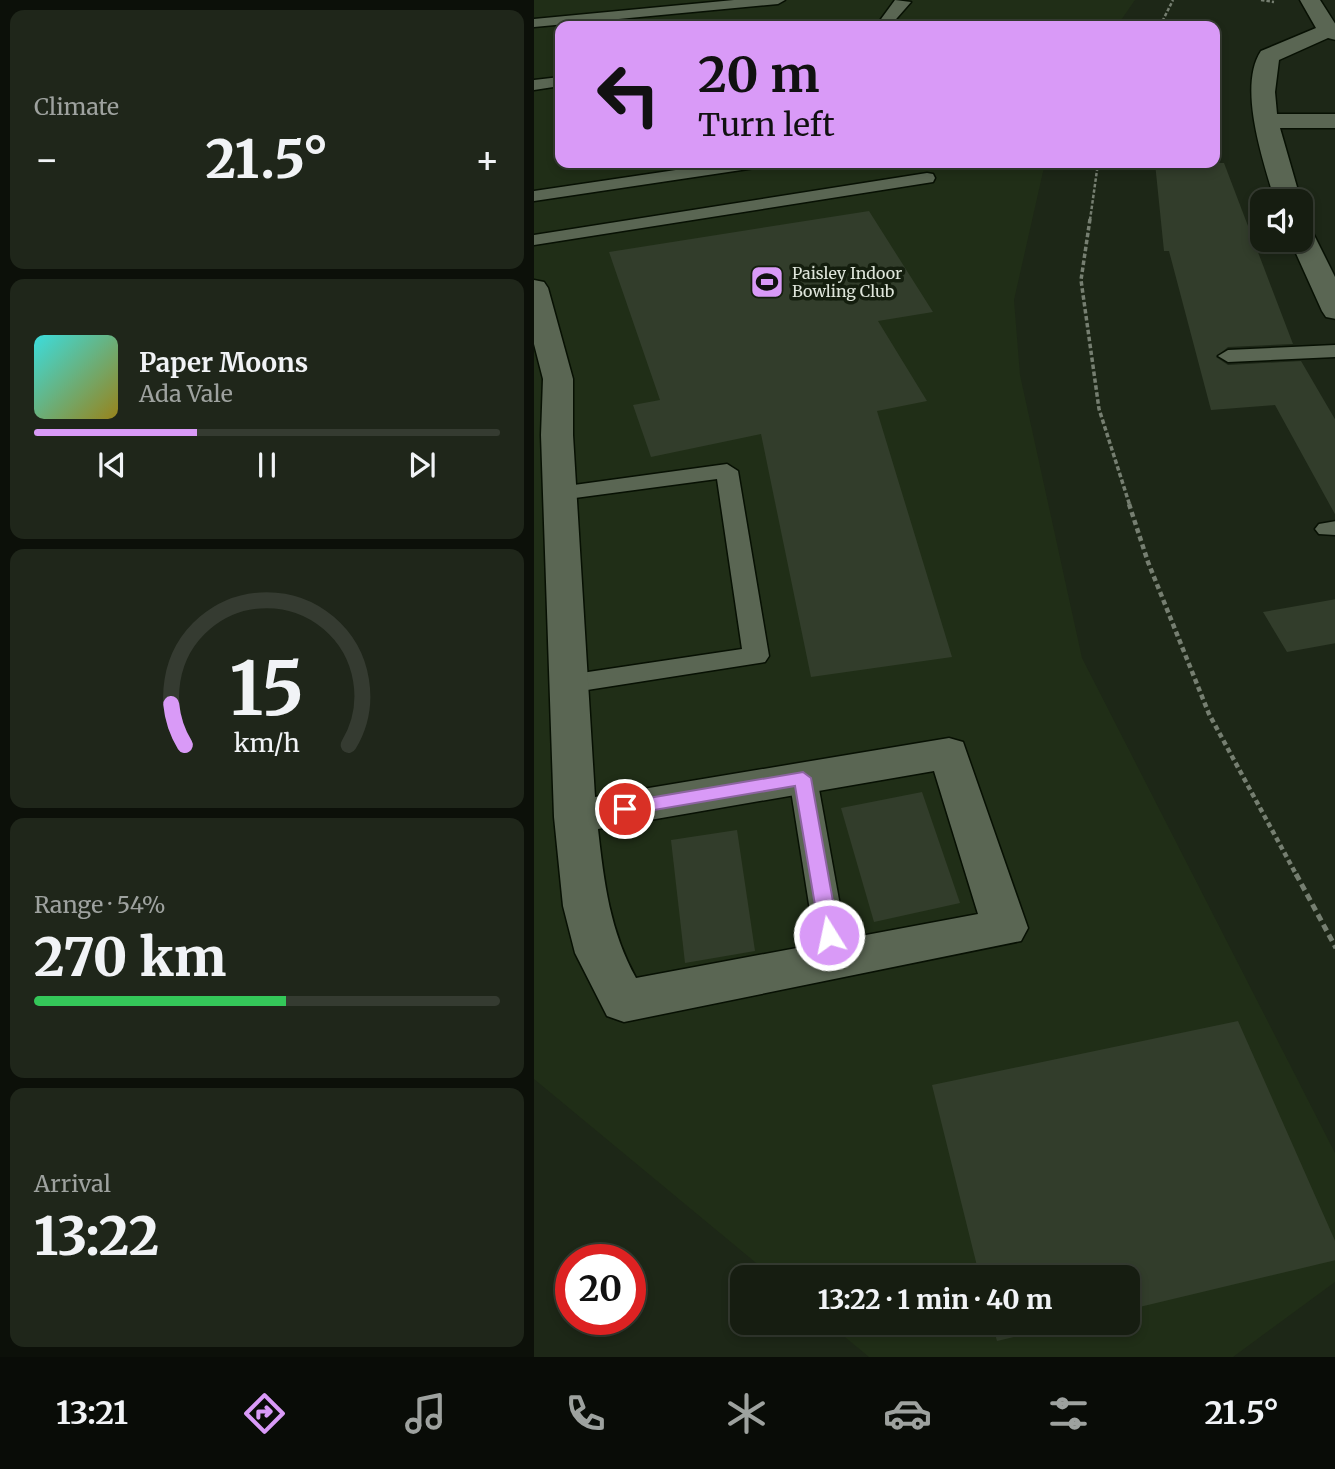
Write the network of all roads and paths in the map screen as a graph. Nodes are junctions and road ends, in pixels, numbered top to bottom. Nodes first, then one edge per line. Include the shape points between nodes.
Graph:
1 (778, 0) edge
2 (902, 0) edge
3 (1173, 0) edge
4 (1310, 0) edge
5 (555, 21) edge
6 (555, 21) edge
7 (887, 21) edge
8 (1162, 21) edge
9 (534, 23) edge
10 (1332, 32) edge
11 (555, 83) edge
12 (534, 85) edge
13 (1266, 121) junction
14 (1335, 121) edge
15 (722, 168) edge
16 (1097, 168) edge
17 (927, 178) dead end
18 (1285, 189) edge
19 (534, 196) edge
20 (534, 240) edge
21 (1309, 252) edge
22 (534, 288) edge
23 (1335, 311) edge
24 (1335, 351) edge
25 (1228, 356) dead end
26 (545, 436) edge
27 (560, 493) junction
28 (568, 684) junction
29 (803, 778) junction
30 (575, 817) junction
31 (1335, 948) edge
32 (834, 961) junction

1 - 6 lane
2 - 7 lane
3 - 8 path
4 - 10 street
5 - 9 lane
10 - 13 street via 1269,56 1263,73
11 - 12 lane
13 - 14 street
13 - 18 street
15 - 19 lane
16 - 31 path via 1081,280 1099,409 1148,562 1209,714
17 - 20 lane
21 - 23 street
22 - 26 street via 558,379
24 - 25 lane
26 - 27 street
27 - 28 street
27 - 28 lane via 727,471 756,656
28 - 30 street
29 - 30 street
29 - 32 lane
29 - 32 street via 949,753 1005,928
30 - 32 street via 585,906 598,953 624,1001

